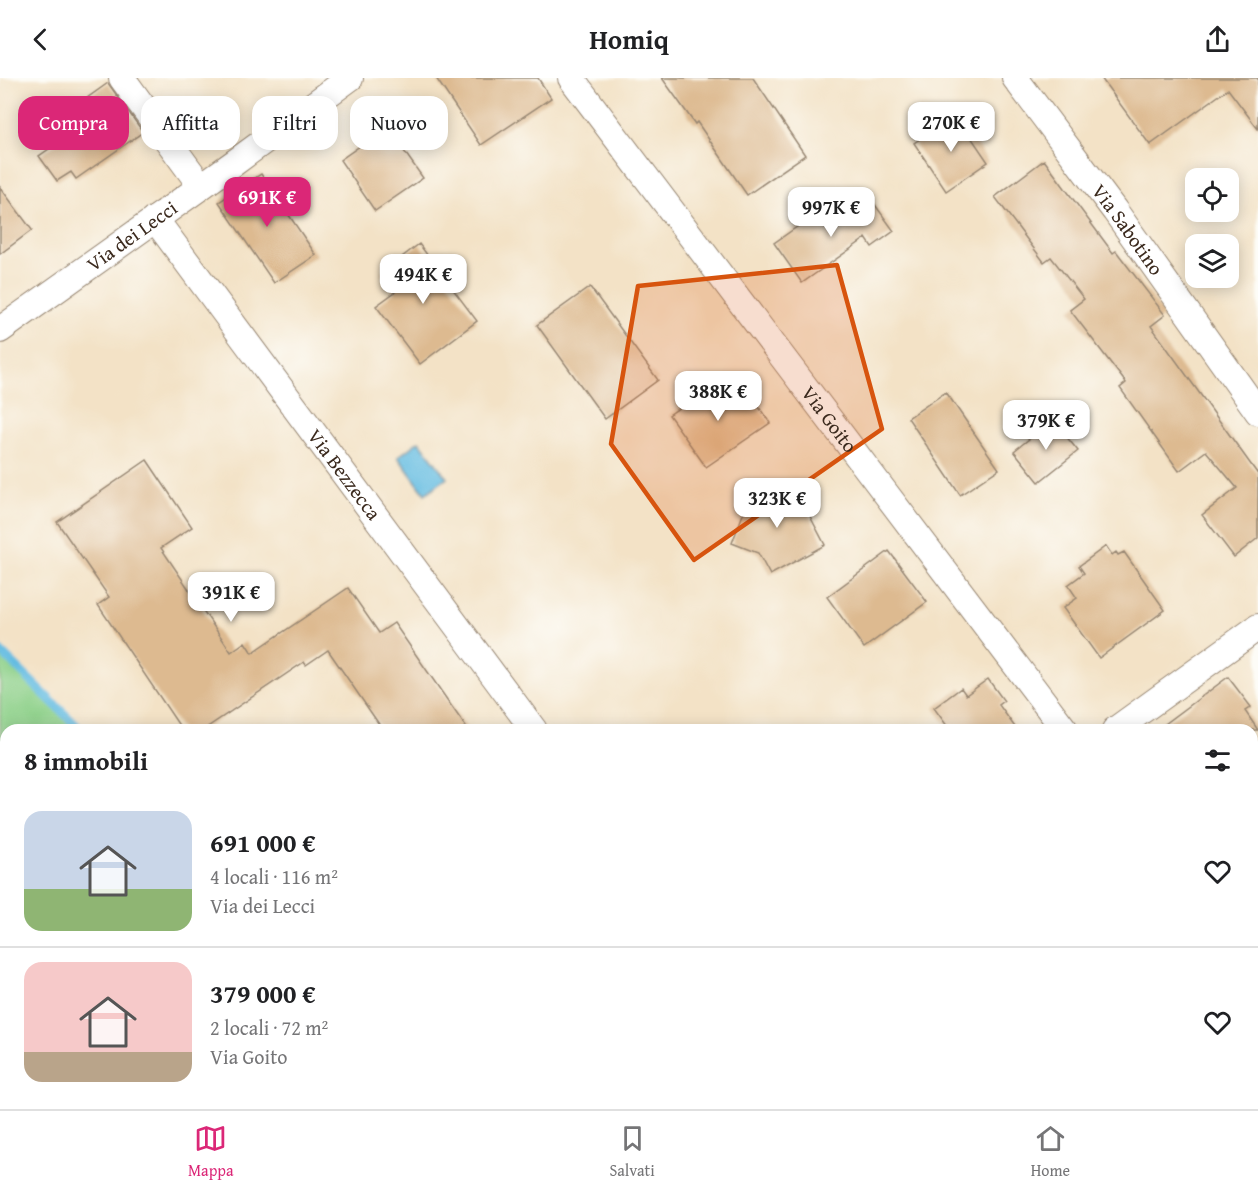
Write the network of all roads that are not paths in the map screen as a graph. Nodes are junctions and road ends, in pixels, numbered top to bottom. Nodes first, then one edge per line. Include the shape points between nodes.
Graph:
1 (122, 78) edge
2 (350, 78) edge
3 (572, 78) edge
4 (1015, 78) edge
5 (201, 186) junction
6 (155, 219) junction
7 (0, 330) edge
8 (1258, 412) edge
9 (1258, 627) edge
10 (530, 724) edge
11 (1060, 724) edge
12 (1123, 724) edge

1 - 5 street
2 - 5 street, Via dei Lecci
3 - 11 street, Via Goito
4 - 8 street, Via Sabotino
5 - 6 street, Via dei Lecci
6 - 7 street, Via dei Lecci
6 - 10 street, Via Bezzecca
9 - 12 street

